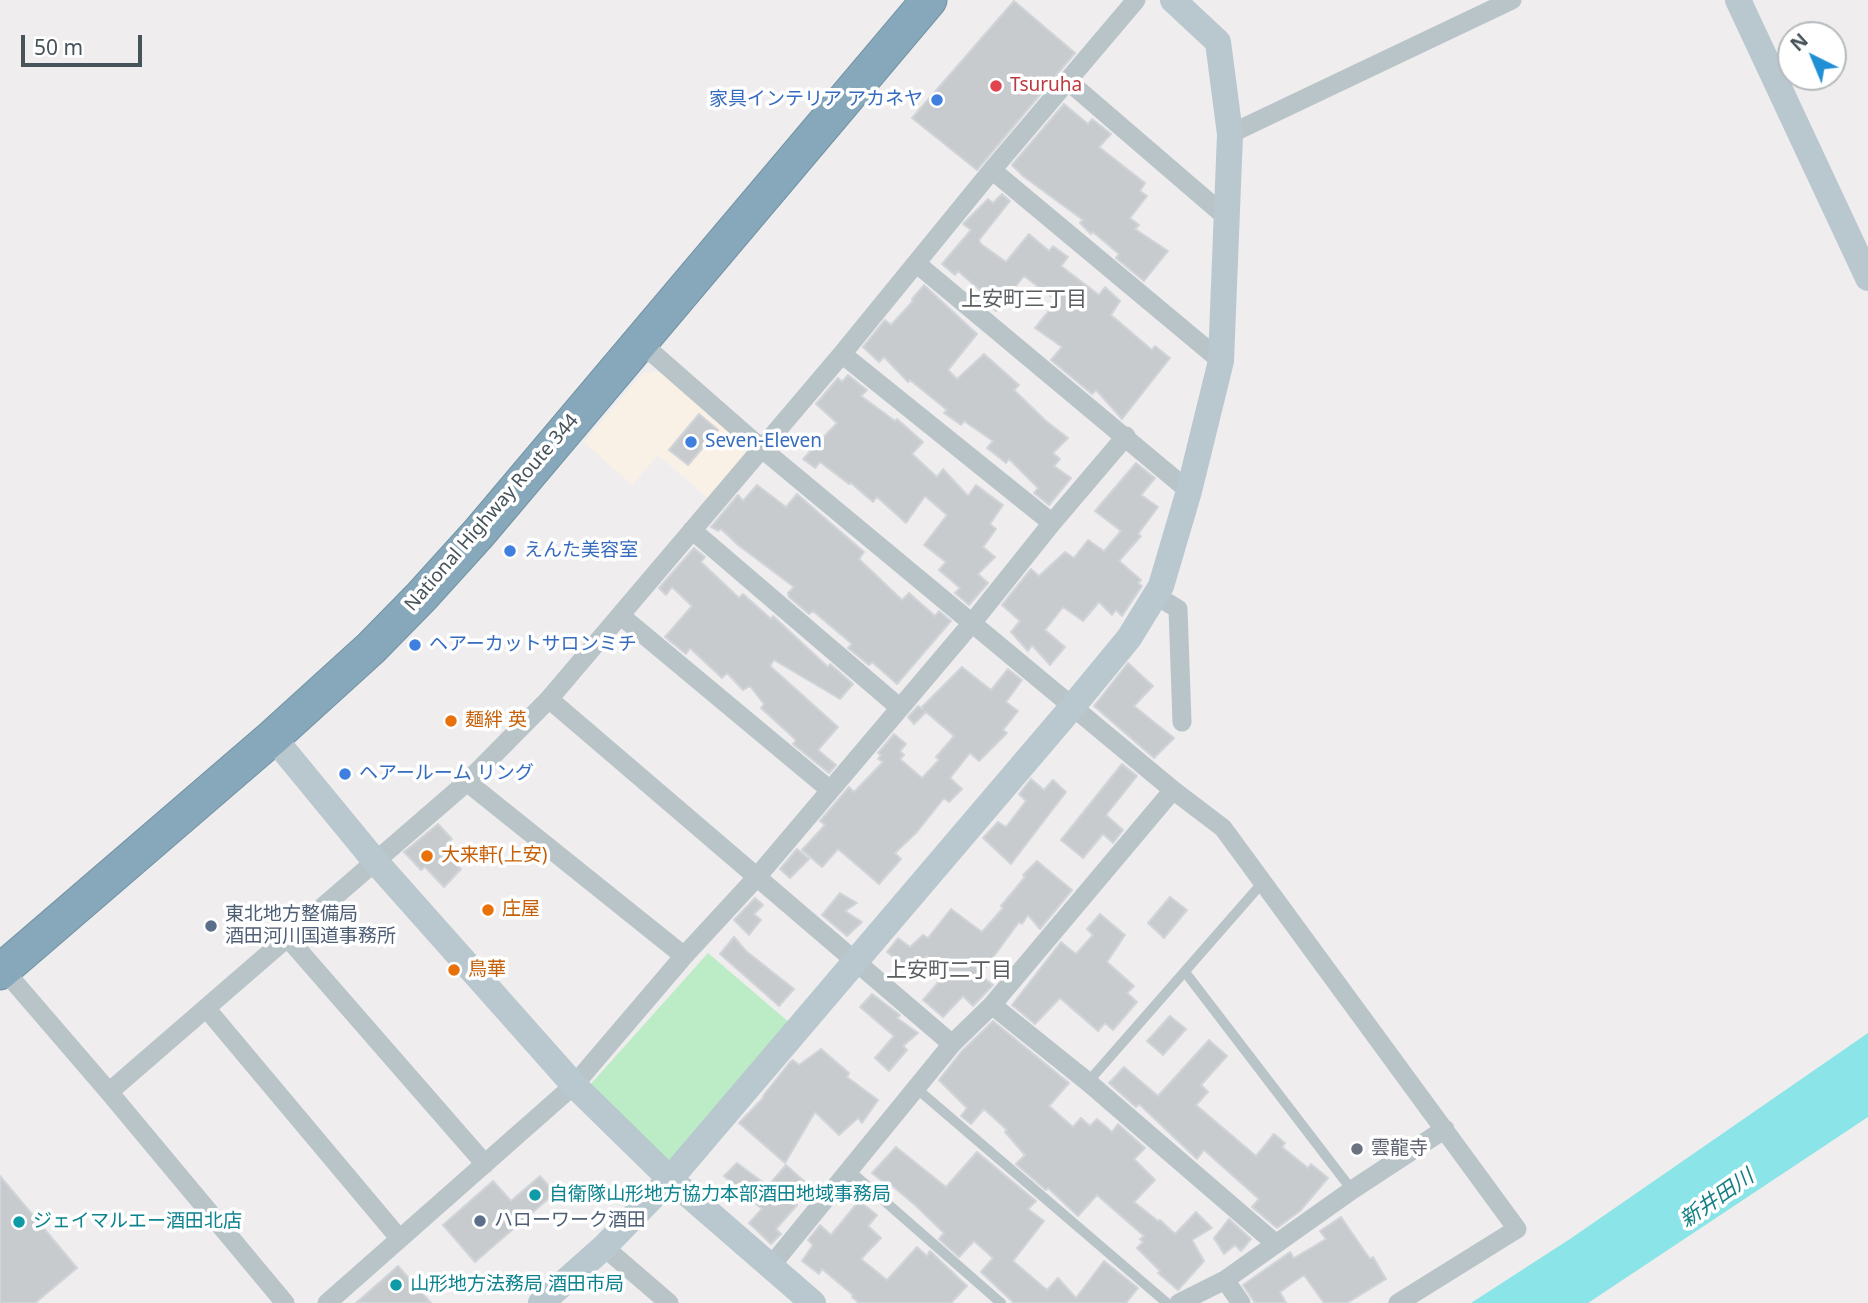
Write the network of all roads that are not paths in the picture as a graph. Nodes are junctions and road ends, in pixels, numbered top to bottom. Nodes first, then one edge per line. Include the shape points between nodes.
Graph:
1 (929, 0) edge
2 (1136, 0) edge
3 (1173, 0) edge
4 (1512, 0) edge
5 (1738, 0) edge
6 (1068, 81) junction
7 (1230, 134) junction
8 (992, 170) junction
9 (1226, 217) junction
10 (916, 263) junction
11 (1868, 278) edge
12 (640, 342) junction
13 (842, 354) junction
14 (1221, 361) junction
15 (1126, 436) junction
16 (761, 448) junction
17 (1189, 491) junction
18 (1052, 523) junction
19 (692, 530) junction
20 (1156, 595) junction
21 (620, 615) junction
22 (972, 623) junction
23 (549, 699) junction
24 (1073, 706) junction
25 (900, 708) junction
26 (1182, 722) dead end
27 (273, 737) junction
28 (467, 782) junction
29 (830, 790) junction
30 (1173, 790) junction
31 (376, 861) junction
32 (756, 878) junction
33 (1263, 882) junction
34 (287, 937) junction
35 (684, 956) junction
36 (855, 962) junction
37 (2, 971) edge
38 (1185, 972) junction
39 (992, 1005) junction
40 (206, 1008) junction
41 (952, 1044) junction
42 (1088, 1082) junction
43 (574, 1085) junction
44 (916, 1088) junction
45 (109, 1092) junction
46 (1445, 1129) junction
47 (485, 1164) junction
48 (849, 1170) junction
49 (670, 1179) junction
50 (1352, 1190) junction
51 (399, 1238) junction
52 (1276, 1244) junction
53 (604, 1247) junction
54 (770, 1267) junction
55 (1226, 1280) junction
56 (285, 1303) edge
57 (327, 1303) edge
58 (541, 1303) edge
59 (669, 1303) edge
60 (813, 1303) edge
61 (1001, 1303) edge
62 (1167, 1303) edge
63 (1179, 1303) edge
64 (1241, 1303) edge
65 (1398, 1303) edge

1 - 12 highway, National Highway Route 344
2 - 6 street
3 - 7 street via 1218,42
4 - 7 street
5 - 11 street
6 - 8 street
6 - 9 street
7 - 9 street
8 - 10 street
8 - 14 street
9 - 14 street
10 - 13 street
10 - 15 street
12 - 16 street
12 - 27 highway, National Highway Route 344 via 421,597
13 - 16 street
13 - 18 street
14 - 17 street
15 - 17 street
15 - 18 street
16 - 19 street
16 - 22 street
17 - 20 street
18 - 22 street
19 - 21 street
19 - 25 street
20 - 24 street via 1129,638
20 - 26 street via 1178,609
21 - 23 street
21 - 29 street
22 - 24 street
22 - 25 street
23 - 28 street
23 - 32 street
24 - 30 street
24 - 36 street
25 - 29 street
27 - 31 street
27 - 37 highway, National Highway Route 344
28 - 31 street
28 - 35 street
29 - 32 street
30 - 33 street via 1223,828
30 - 39 street
31 - 34 street
31 - 43 street
32 - 35 street
32 - 36 street
33 - 38 lane
33 - 46 street
34 - 40 street
34 - 47 street
35 - 43 street
36 - 41 street
36 - 49 street
37 - 45 street
38 - 42 lane
38 - 50 lane
39 - 41 street
39 - 42 street
40 - 45 street
40 - 51 street
41 - 44 street
42 - 52 street
43 - 47 street
43 - 49 street
44 - 48 street
44 - 62 lane
45 - 56 street
46 - 50 street
46 - 65 street via 1517,1229
47 - 51 street
48 - 54 street
48 - 61 lane
49 - 53 street
49 - 54 street
50 - 52 street
51 - 57 street
52 - 55 street
53 - 58 street
53 - 59 street
54 - 60 street
55 - 63 street
55 - 64 street

